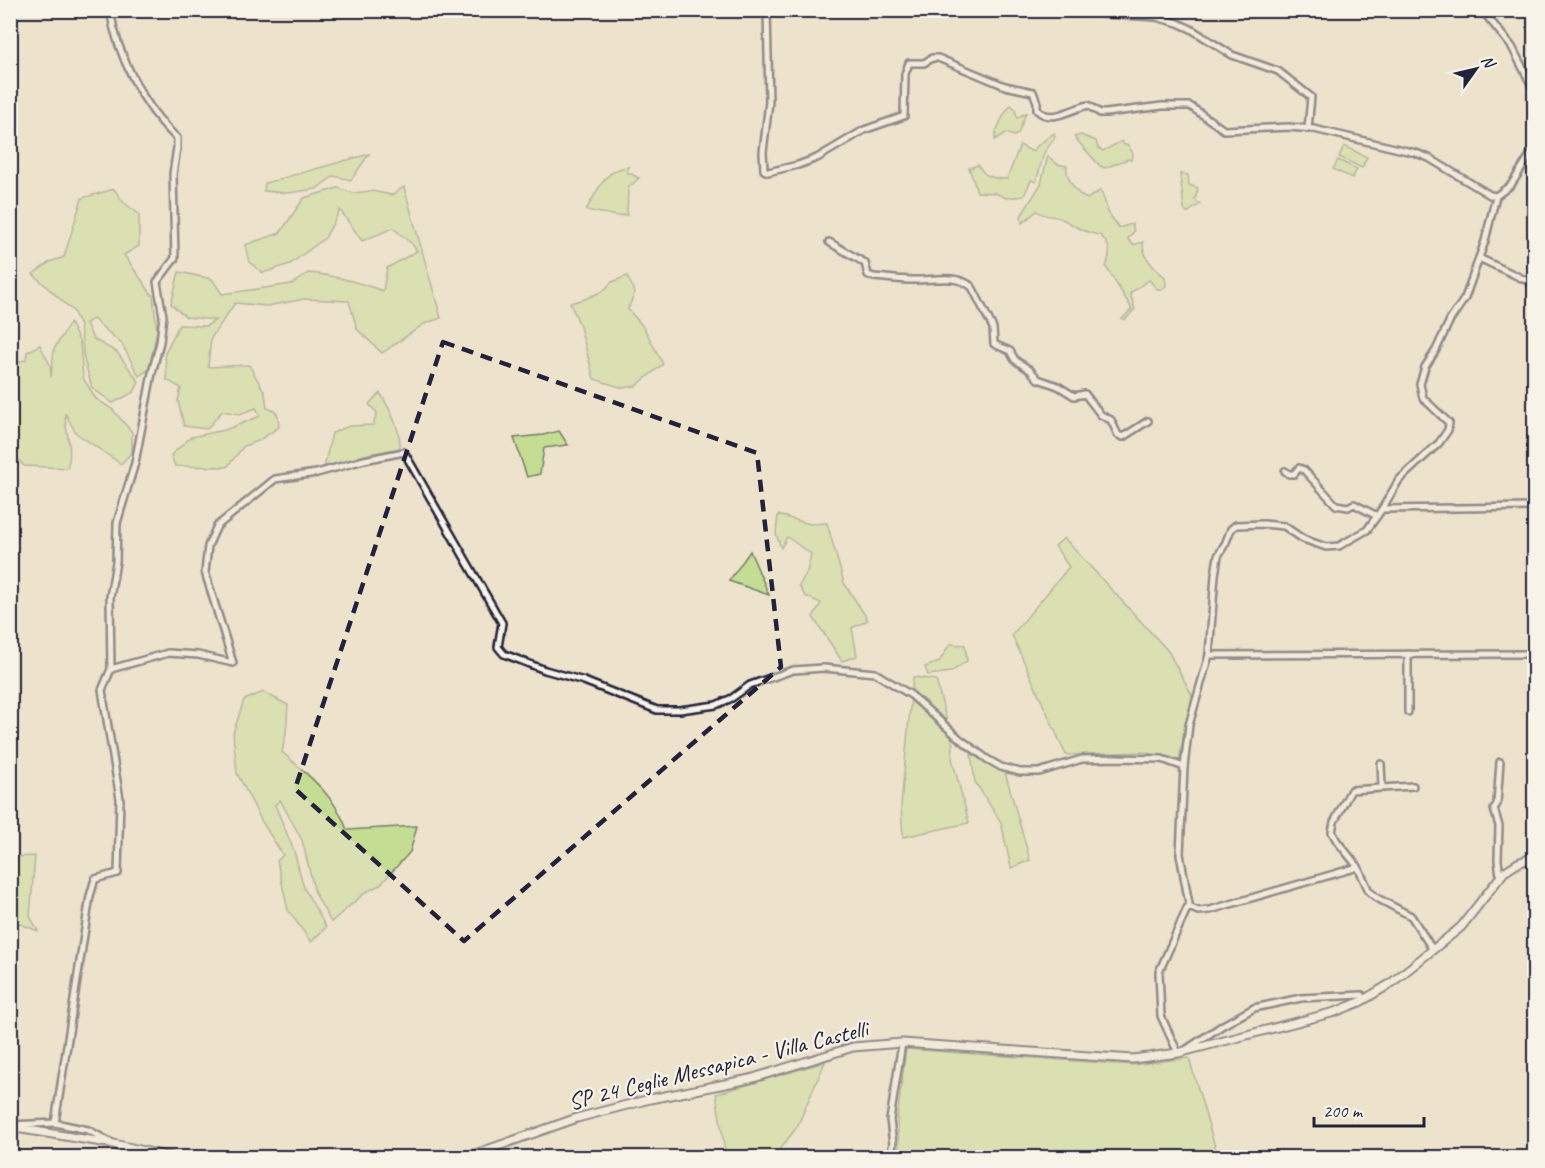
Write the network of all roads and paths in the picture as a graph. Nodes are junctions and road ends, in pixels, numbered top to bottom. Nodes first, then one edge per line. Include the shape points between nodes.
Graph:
1 (110, 10) edge
2 (767, 10) edge
3 (1080, 10) edge
4 (1482, 10) edge
5 (1106, 12) edge
6 (1534, 90) edge
7 (1308, 129) junction
8 (1534, 149) edge
9 (1496, 196) junction
10 (829, 242) dead end
11 (1479, 258) junction
12 (1534, 284) edge
13 (1148, 421) dead end
14 (1285, 471) dead end
15 (1534, 507) edge
16 (1382, 509) junction
17 (1377, 516) junction
18 (1408, 654) junction
19 (1534, 654) edge
20 (1209, 655) junction
21 (111, 669) junction
22 (1408, 712) dead end
23 (1500, 762) dead end
24 (1381, 764) dead end
25 (1184, 767) junction
26 (1413, 786) dead end
27 (1382, 787) junction
28 (1534, 857) edge
29 (1358, 867) junction
30 (1500, 876) junction
31 (1189, 907) junction
32 (1433, 950) junction
33 (1360, 997) junction
34 (902, 1043) junction
35 (1180, 1052) junction
36 (55, 1123) junction
37 (10, 1126) edge
38 (114, 1144) junction
39 (136, 1158) edge
40 (176, 1158) edge
41 (464, 1158) edge
42 (889, 1158) edge

1 - 21 street via 116,43 160,123 177,138 173,174 174,258 157,282 163,316 160,342 135,463 117,523 110,597
2 - 7 street via 769,102 763,152 764,170 768,172 817,158 864,130 904,116 909,63 924,63 932,58 1005,86 1033,92 1036,110 1042,116 1053,117 1088,105 1100,113 1190,106 1224,130
3 - 5 street
4 - 6 street via 1512,47
5 - 7 street via 1166,19 1191,29 1232,55 1278,71 1311,97
7 - 9 street via 1416,153
8 - 9 street via 1511,185
9 - 11 street
10 - 13 street via 865,263 868,275 874,277 915,281 939,278 967,283 993,328 994,344 1010,351 1038,379 1074,396 1085,394 1123,437
11 - 12 street
11 - 16 street via 1465,298 1425,367 1420,384 1423,398 1439,410 1449,423 1448,430 1399,480
14 - 17 street via 1294,474 1299,468 1304,470 1336,505 1354,504
15 - 16 street
16 - 17 street
17 - 20 street via 1367,530 1339,546 1326,548 1284,526 1236,525 1231,529 1218,556
18 - 19 street
18 - 20 street
18 - 22 street
20 - 25 street via 1189,725
21 - 25 street via 168,653 233,663 205,572 208,546 217,526 275,479 404,452 502,623 498,647 504,654 657,710 716,705 750,685 793,670 824,668 875,673 911,695 942,725 1001,767 1039,772 1082,759 1115,758 1162,759
21 - 36 street via 102,690 120,799 118,873 95,879 90,896
23 - 30 street via 1494,809 1499,826
24 - 27 street
25 - 31 street via 1180,854
26 - 27 street
27 - 29 street via 1351,790 1332,826 1337,841
28 - 30 main road, SP 24 Ceglie Messapica - Villa Castelli
29 - 31 street via 1210,910
29 - 32 street via 1369,891 1412,916
30 - 32 main road, SP 24 Ceglie Messapica - Villa Castelli via 1468,919
31 - 35 street via 1159,972 1161,1016
32 - 33 main road, SP 24 Ceglie Messapica - Villa Castelli via 1390,984
33 - 35 main road, SP 24 Ceglie Messapica - Villa Castelli via 1335,1012
33 - 35 street via 1301,998 1254,1008
34 - 35 main road, SP 24 Ceglie Messapica - Villa Castelli via 1133,1059
34 - 41 main road, SP 24 Ceglie Messapica - Villa Castelli via 853,1047 750,1079 613,1108
34 - 42 street via 890,1120 893,1144
36 - 37 street
36 - 38 street via 88,1130
37 - 38 main road
38 - 39 street
38 - 40 main road

